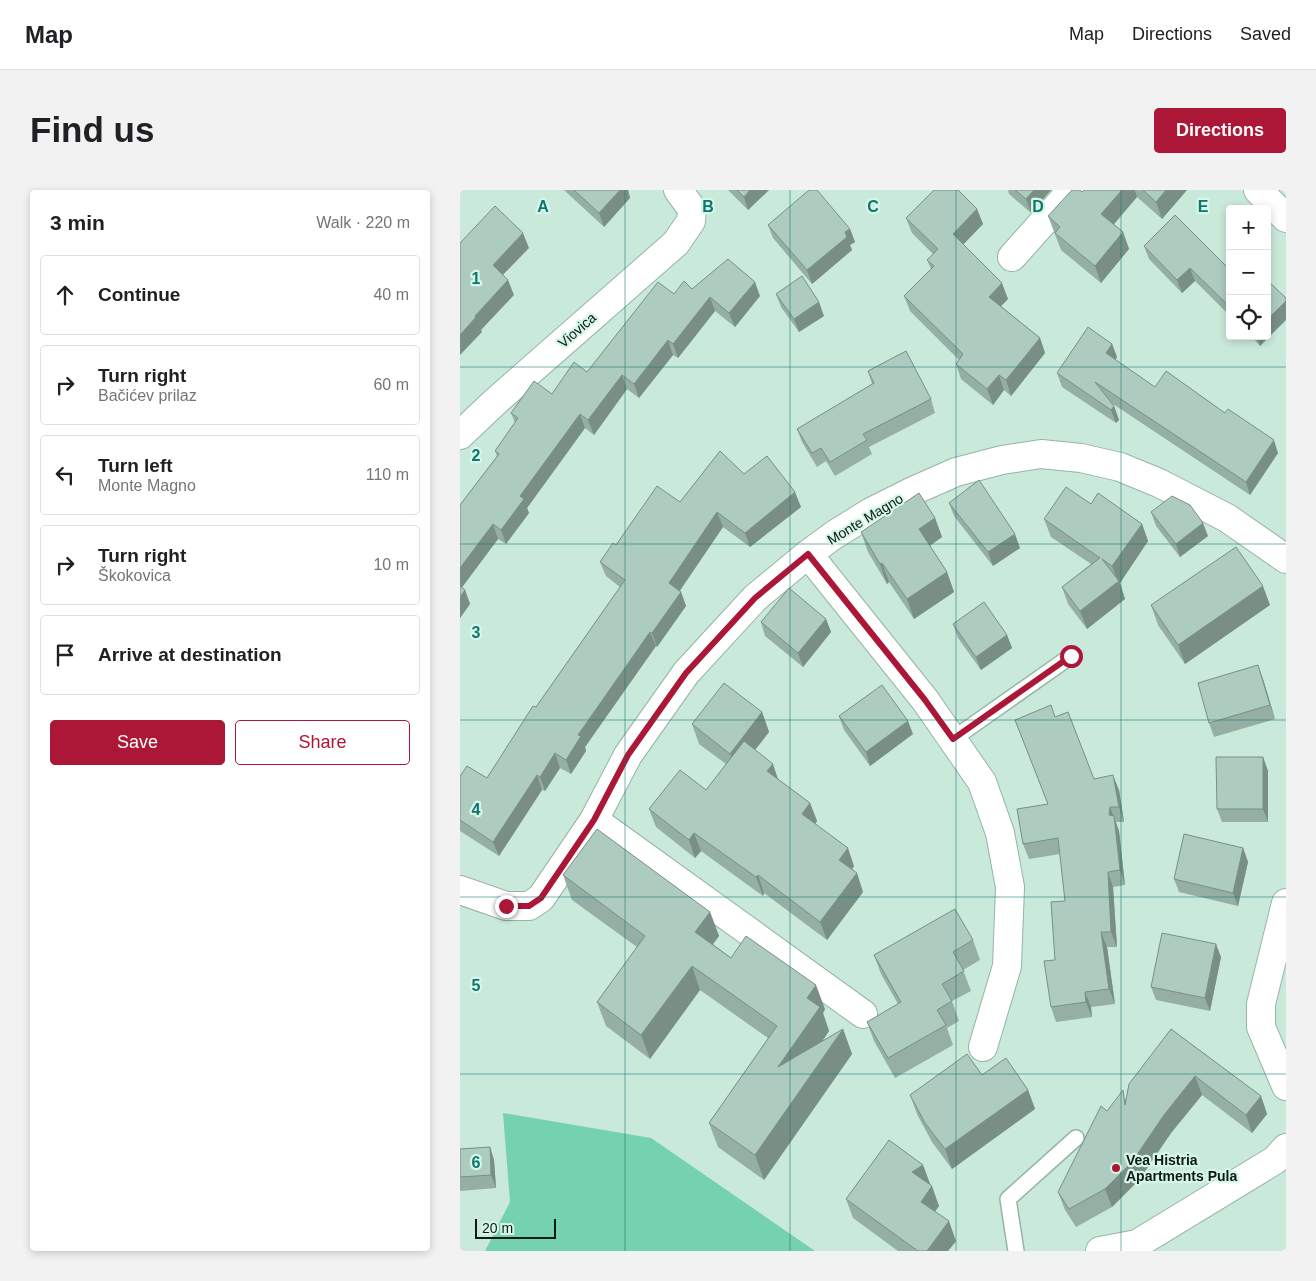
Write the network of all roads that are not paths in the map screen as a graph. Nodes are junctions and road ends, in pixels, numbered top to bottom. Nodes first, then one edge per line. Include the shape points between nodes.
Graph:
1 (678, 190) edge
2 (1072, 190) edge
3 (1258, 190) edge
4 (1286, 218) edge
5 (1012, 257) dead end
6 (460, 435) edge
7 (808, 554) junction
8 (1286, 558) edge
9 (1071, 656) dead end
10 (953, 739) junction
11 (594, 820) junction
12 (460, 890) edge
13 (1286, 903) edge
14 (863, 1014) dead end
15 (983, 1048) dead end
16 (1286, 1086) edge
17 (1076, 1138) dead end
18 (1286, 1148) edge
19 (1016, 1251) edge
20 (1100, 1251) edge

1 - 6 street, Viovica via 692,209 691,221 676,243
2 - 5 street
3 - 4 street
7 - 8 street, Monte Magno via 871,512 956,472 1040,454 1081,458 1159,483 1227,518
7 - 10 street
7 - 11 street, Monte Magno via 755,598 686,673 628,755
9 - 10 lane
10 - 15 street via 982,782 1000,833 1010,886 1007,966
11 - 12 street, Monte Magno via 541,898 529,906 506,906
11 - 14 street
13 - 16 street via 1261,1004 1261,1027
17 - 19 lane via 1008,1199
18 - 20 street via 1276,1160 1137,1244

